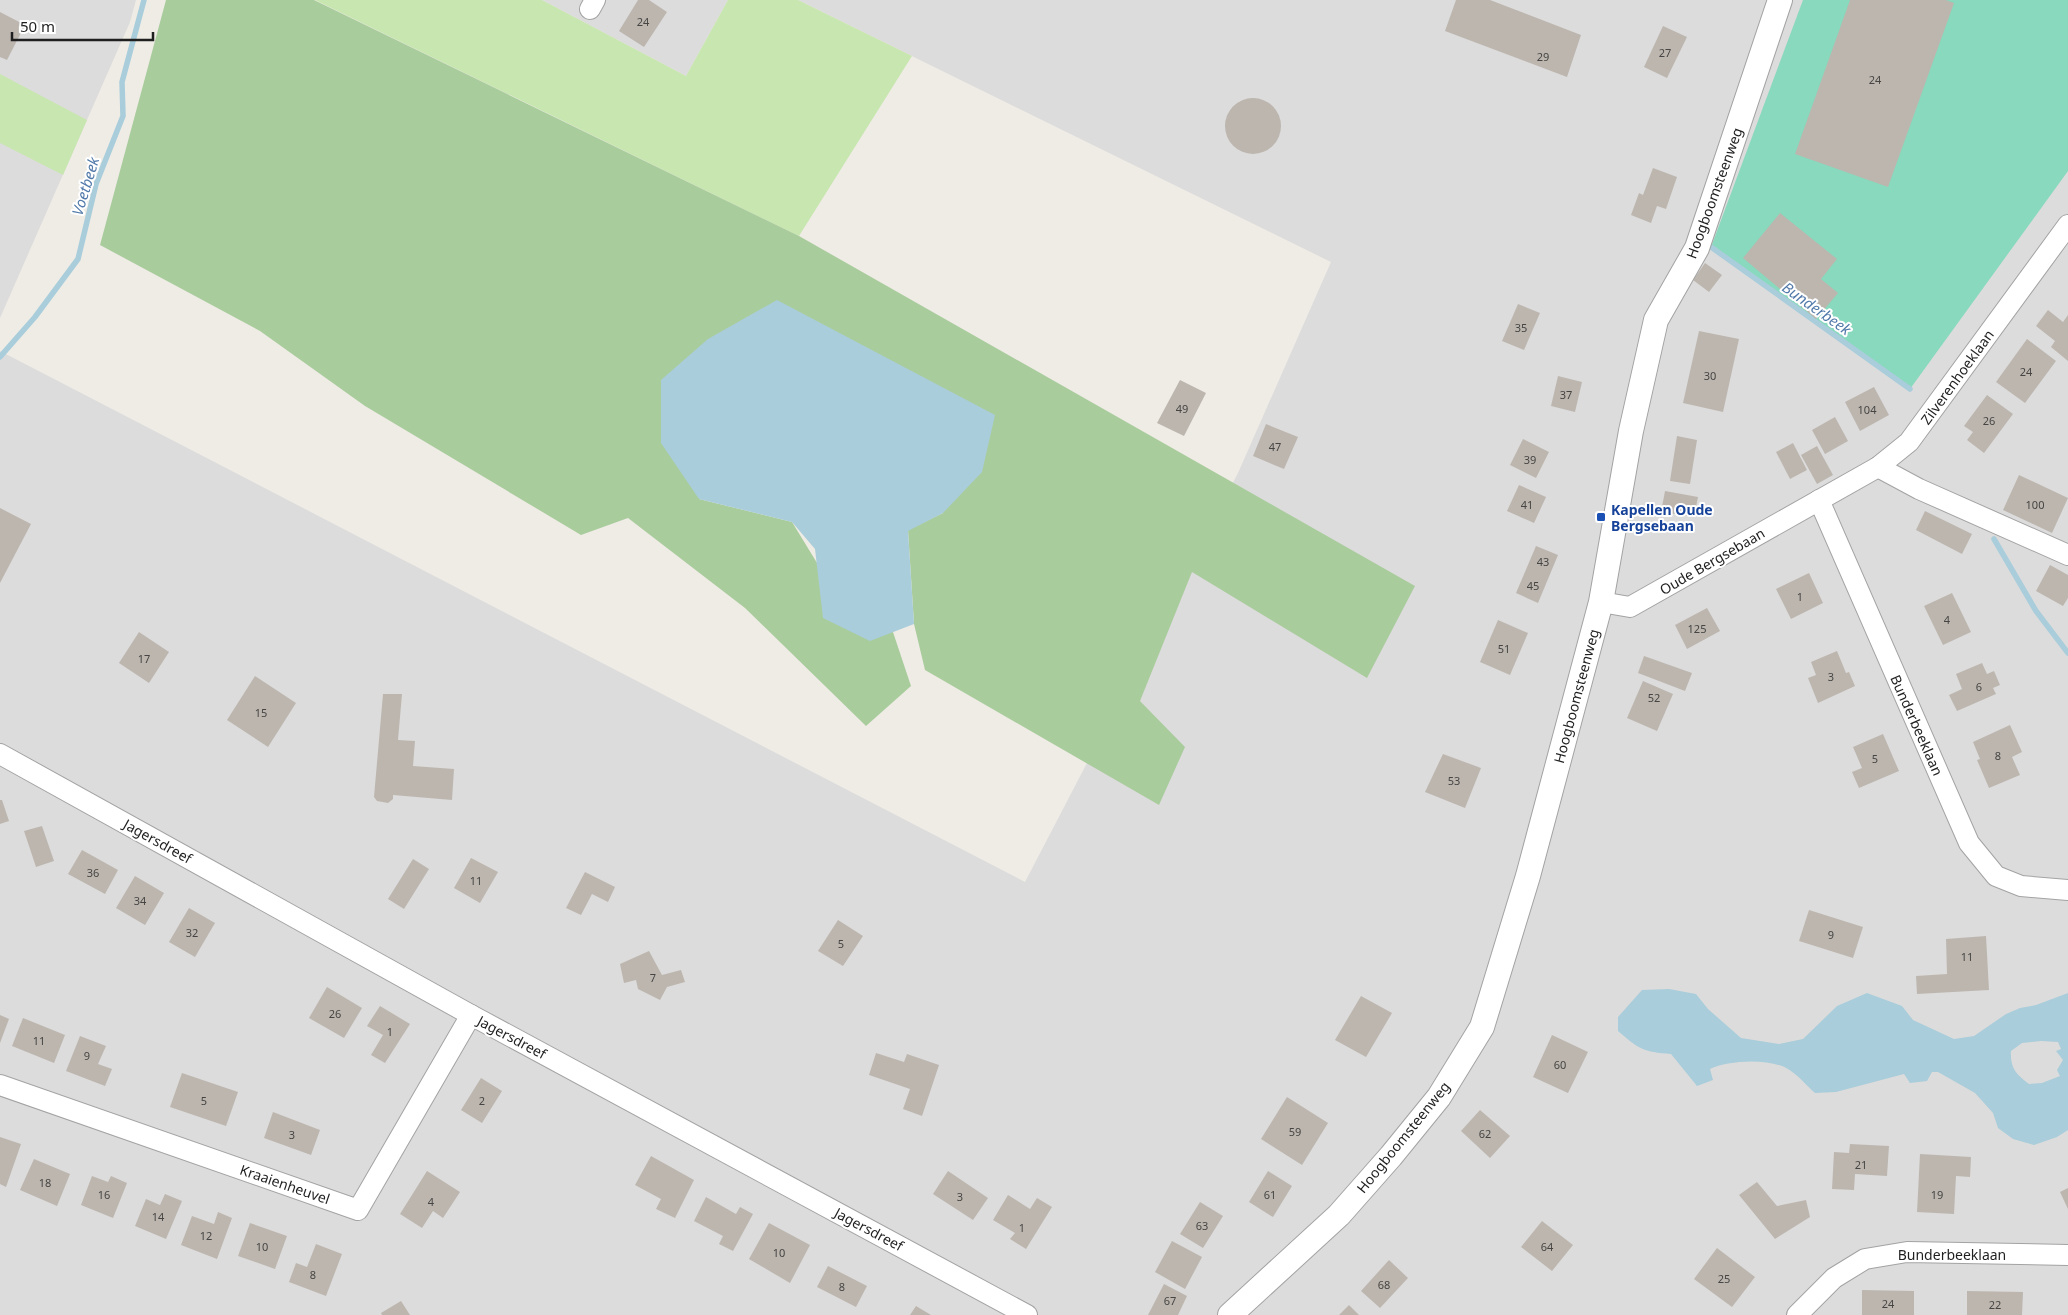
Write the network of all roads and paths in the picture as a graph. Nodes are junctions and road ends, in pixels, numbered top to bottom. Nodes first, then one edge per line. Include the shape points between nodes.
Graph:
1 (1780, 0) edge
2 (2068, 224) edge
3 (1878, 467) junction
4 (1819, 500) junction
5 (2068, 555) edge
6 (1601, 602) junction
7 (0, 754) edge
8 (2068, 890) edge
9 (471, 1015) junction
10 (0, 1085) edge
11 (2068, 1255) edge
12 (1027, 1315) edge
13 (1230, 1315) edge
14 (1797, 1315) edge

1 - 6 street, Hoogboomsteenweg via 1697,248 1656,320 1631,431
2 - 3 street, Zilverenhoeklaan via 1909,442
3 - 4 street, Zilverenhoeklaan
3 - 5 street via 1919,489
4 - 6 street, Oude Bergsebaan via 1630,607
4 - 8 street, Bunderbeeklaan via 1969,843 1996,876 2021,886
6 - 13 street, Hoogboomsteenweg via 1528,876 1482,1027 1439,1097 1391,1156 1339,1215
7 - 9 street, Jagersdreef
9 - 10 street, Kraaienheuvel via 358,1210
9 - 12 street, Jagersdreef
11 - 14 street, Bunderbeeklaan via 1907,1252 1865,1259 1834,1278

